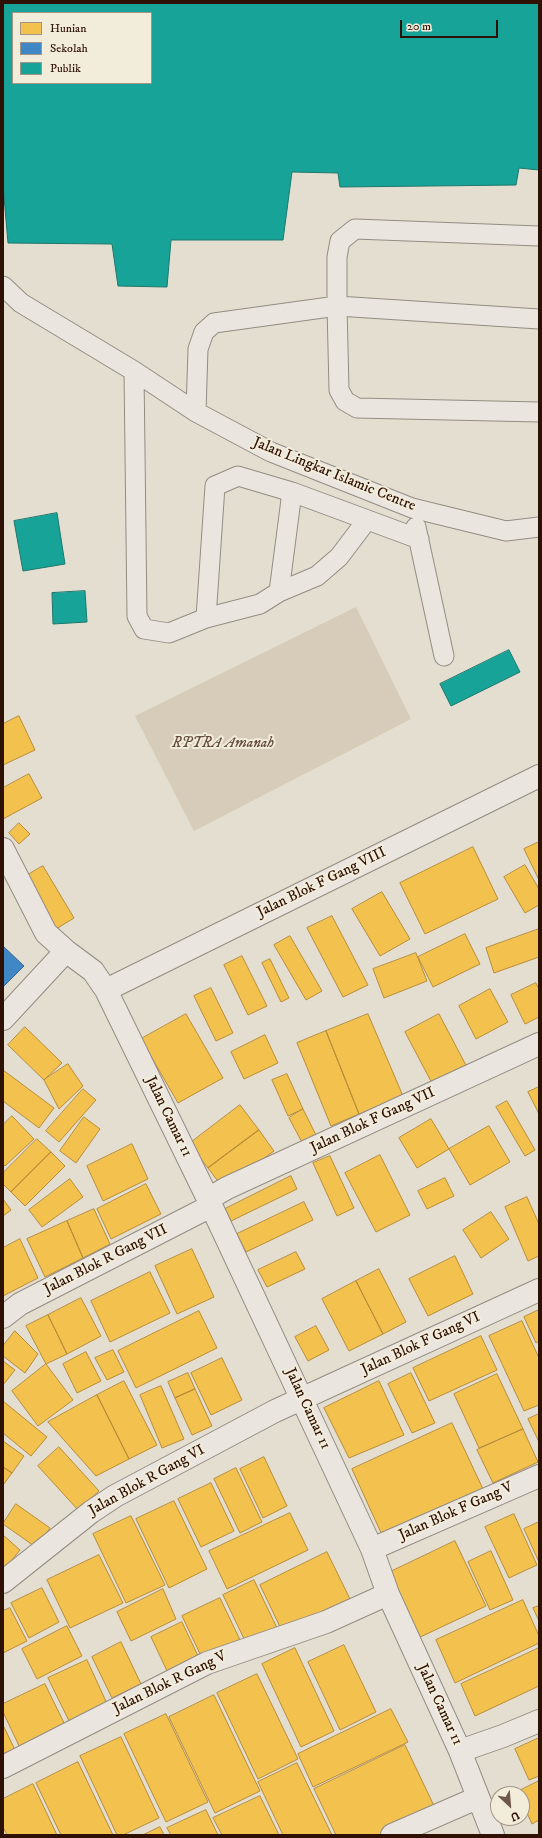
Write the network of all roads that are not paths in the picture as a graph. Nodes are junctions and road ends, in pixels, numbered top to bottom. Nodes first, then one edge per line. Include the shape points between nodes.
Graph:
1 (539, 236) edge
2 (3, 286) edge
3 (337, 306) junction
4 (539, 319) edge
5 (134, 370) junction
6 (196, 412) junction
7 (539, 412) edge
8 (292, 492) junction
9 (412, 508) junction
10 (367, 520) junction
11 (539, 527) edge
12 (419, 539) junction
13 (279, 592) junction
14 (206, 618) junction
15 (444, 656) dead end
16 (539, 776) edge
17 (3, 849) edge
18 (66, 951) junction
19 (106, 990) junction
20 (3, 1019) edge
21 (539, 1044) edge
22 (210, 1203) junction
23 (539, 1290) edge
24 (3, 1317) edge
25 (303, 1398) junction
26 (539, 1476) edge
27 (372, 1549) junction
28 (3, 1582) edge
29 (388, 1594) junction
30 (539, 1721) edge
31 (460, 1751) junction
32 (3, 1767) edge
33 (477, 1798) junction
34 (392, 1835) edge
35 (493, 1835) edge

1 - 3 lane via 355,229 340,241 337,257
2 - 5 lane, Jalan Lingkar Islamic Centre via 21,303
3 - 4 lane
3 - 6 lane via 214,323 204,332 198,349
3 - 7 lane via 340,390 345,401 357,408
5 - 6 lane, Jalan Lingkar Islamic Centre
5 - 14 lane via 137,616 144,629 169,633
6 - 9 lane, Jalan Lingkar Islamic Centre via 271,452
8 - 10 lane
8 - 13 lane
8 - 14 lane via 238,476 215,486
9 - 11 lane, Jalan Lingkar Islamic Centre via 506,531
9 - 12 lane
10 - 12 lane
10 - 13 lane via 338,557 317,576
12 - 15 lane
13 - 14 lane via 260,604
16 - 19 street, Jalan Blok F Gang VIII
17 - 18 street, Jalan Camar 11 via 46,933
18 - 19 street, Jalan Camar 11 via 93,971
18 - 20 street
19 - 22 street, Jalan Camar 11
21 - 22 street, Jalan Blok F Gang VII via 227,1188
22 - 24 street, Jalan Blok R Gang VII via 20,1304
22 - 25 street, Jalan Camar 11
23 - 25 street, Jalan Blok F Gang VI
25 - 27 street, Jalan Camar 11
25 - 28 street, Jalan Blok R Gang VI via 115,1496
26 - 27 street, Jalan Blok F Gang V
27 - 29 street, Jalan Camar 11
29 - 31 street, Jalan Camar 11
29 - 32 street, Jalan Blok R Gang V via 319,1624 207,1663
30 - 31 street
31 - 33 street, Jalan Camar 11
33 - 34 street
33 - 35 street, Jalan Camar 11

